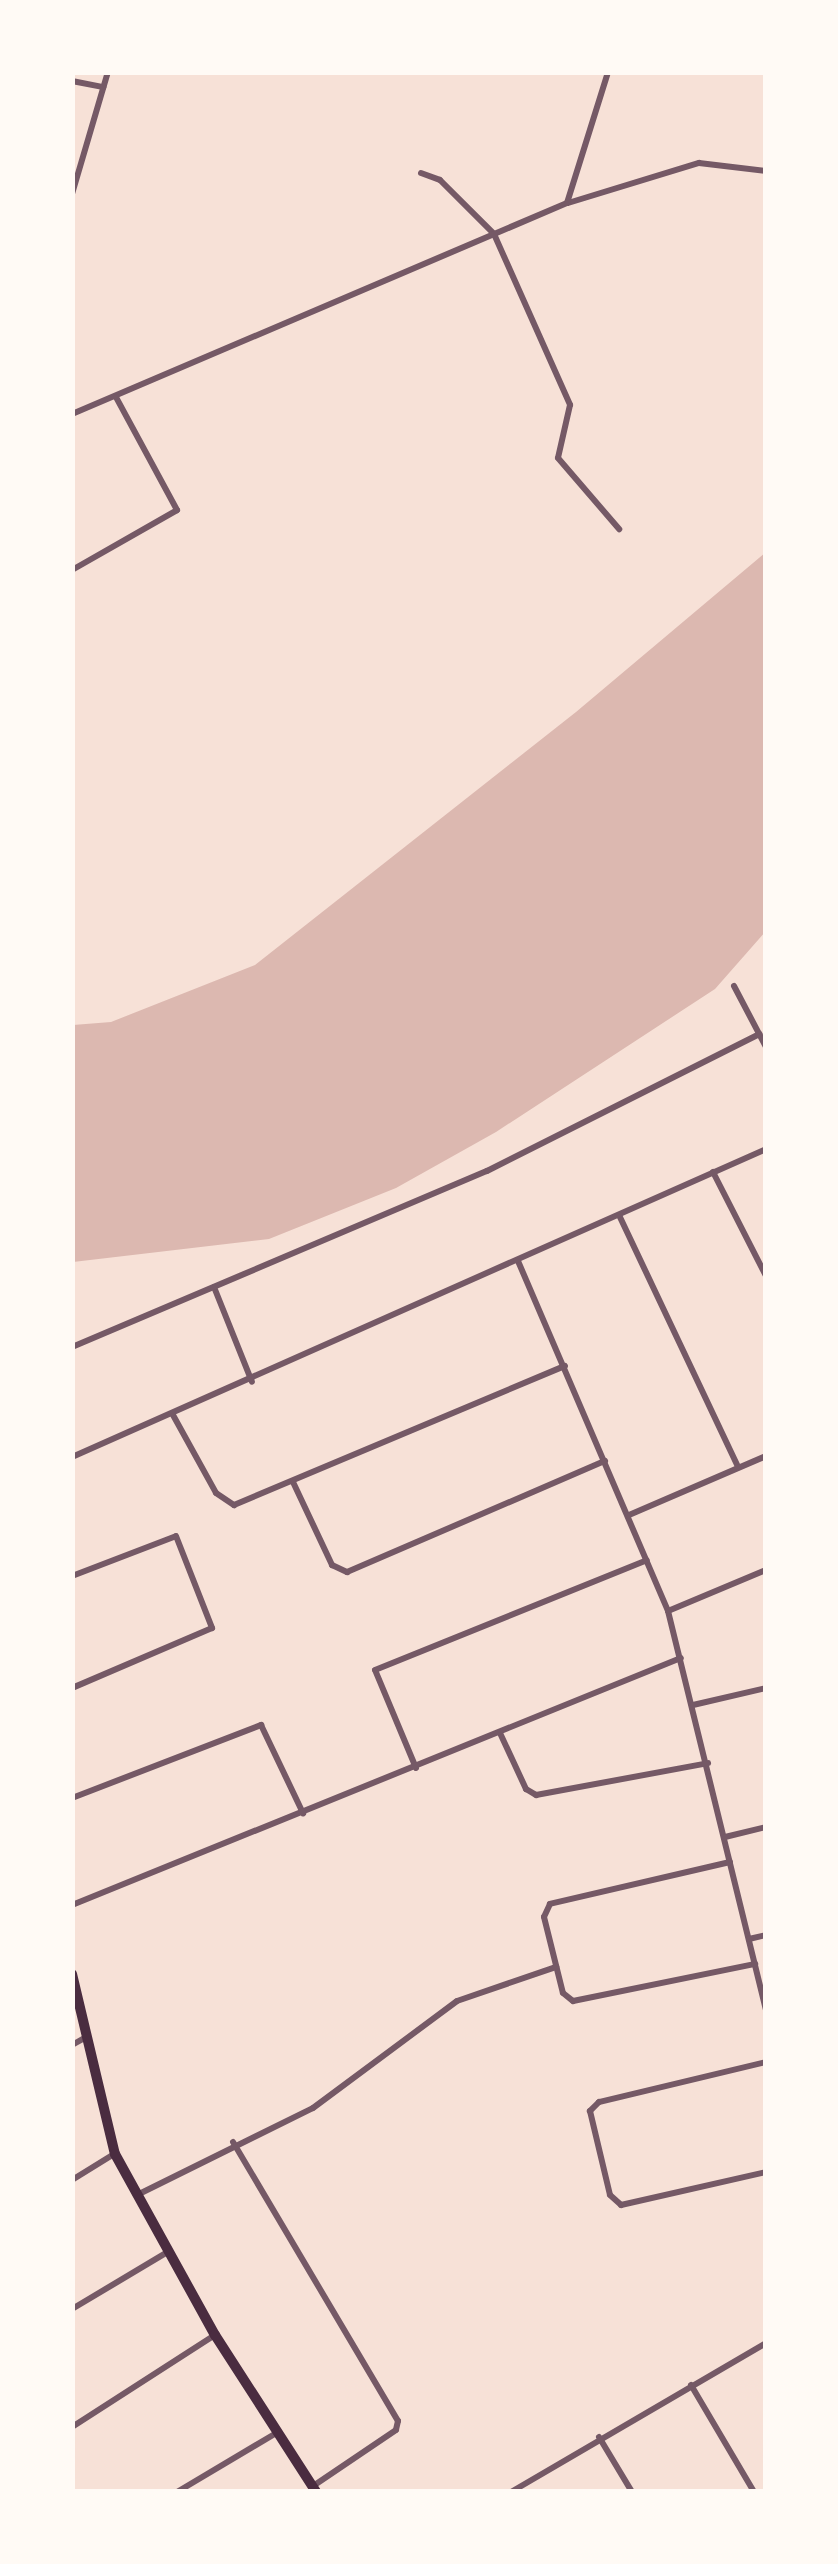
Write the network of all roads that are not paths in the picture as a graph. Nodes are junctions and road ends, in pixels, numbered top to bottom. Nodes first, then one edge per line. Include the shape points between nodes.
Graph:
1 (108, 72) edge
2 (608, 72) edge
3 (72, 81) edge
4 (103, 87) junction
5 (766, 171) edge
6 (421, 172) dead end
7 (72, 194) edge
8 (567, 203) junction
9 (494, 234) junction
10 (116, 397) junction
11 (72, 414) edge
12 (619, 529) dead end
13 (72, 570) edge
14 (734, 986) dead end
15 (759, 1034) junction
16 (766, 1047) edge
17 (766, 1149) edge
18 (713, 1172) junction
19 (619, 1215) junction
20 (518, 1261) junction
21 (766, 1276) edge
22 (214, 1287) junction
23 (72, 1346) edge
24 (565, 1366) junction
25 (252, 1382) junction
26 (173, 1415) junction
27 (766, 1456) edge
28 (72, 1457) edge
29 (606, 1461) junction
30 (738, 1467) junction
31 (293, 1482) junction
32 (629, 1515) junction
33 (647, 1560) junction
34 (766, 1570) edge
35 (72, 1576) edge
36 (668, 1612) junction
37 (682, 1658) junction
38 (72, 1688) edge
39 (766, 1688) edge
40 (693, 1705) junction
41 (500, 1733) junction
42 (708, 1763) junction
43 (416, 1768) junction
44 (72, 1798) edge
45 (303, 1813) junction
46 (766, 1828) edge
47 (725, 1837) junction
48 (730, 1862) junction
49 (72, 1905) edge
50 (766, 1935) edge
51 (750, 1939) junction
52 (755, 1964) junction
53 (556, 1966) junction
54 (72, 1974) edge
55 (766, 2009) edge
56 (78, 2042) edge
57 (766, 2062) edge
58 (234, 2142) junction
59 (115, 2154) junction
60 (766, 2172) edge
61 (72, 2180) edge
62 (136, 2196) junction
63 (166, 2253) junction
64 (72, 2309) edge
65 (215, 2336) junction
66 (766, 2343) edge
67 (691, 2386) junction
68 (72, 2427) edge
69 (278, 2432) junction
70 (599, 2437) junction
71 (314, 2489) edge
72 (183, 2490) edge
73 (511, 2492) edge
74 (632, 2492) edge
75 (754, 2492) edge

1 - 4 street
2 - 8 street
3 - 4 street
4 - 7 street
5 - 8 street via 699,163
6 - 9 street via 440,180
8 - 9 street
9 - 10 street
9 - 12 street via 570,405 558,458
10 - 11 street
10 - 13 street via 176,510
14 - 15 street
15 - 16 street
15 - 22 street via 488,1172
17 - 18 street
18 - 19 street
18 - 21 street
19 - 20 street
19 - 30 street
20 - 24 street
20 - 25 street
22 - 23 street
22 - 25 street
24 - 29 street
24 - 31 street
25 - 26 street
26 - 28 street
26 - 31 street via 227,1504
27 - 30 street
29 - 31 street via 347,1572 332,1565
29 - 32 street
30 - 32 street
32 - 33 street
33 - 36 street
33 - 43 street via 375,1670
34 - 36 street
35 - 38 street via 176,1536 212,1622 209,1633
36 - 37 street
37 - 40 street
37 - 41 street
39 - 40 street
40 - 42 street
41 - 42 street via 526,1790 536,1795
41 - 43 street
42 - 47 street
43 - 45 street
44 - 45 street via 261,1725
45 - 49 street
46 - 47 street
47 - 48 street
48 - 51 street
48 - 53 street via 544,1908
50 - 51 street
51 - 52 street
52 - 53 street via 573,2001 565,1998
52 - 55 street
53 - 58 street via 457,2001 326,2099
54 - 56 main road
56 - 59 main road
57 - 60 street via 591,2104 610,2195 621,2205
58 - 62 street
58 - 71 street via 398,2421 396,2430
59 - 61 street
59 - 62 main road
62 - 63 main road
63 - 64 street
63 - 65 main road
65 - 68 street
65 - 69 main road
66 - 67 street
67 - 70 street
67 - 75 street
69 - 71 main road
69 - 72 street
70 - 73 street
70 - 74 street

